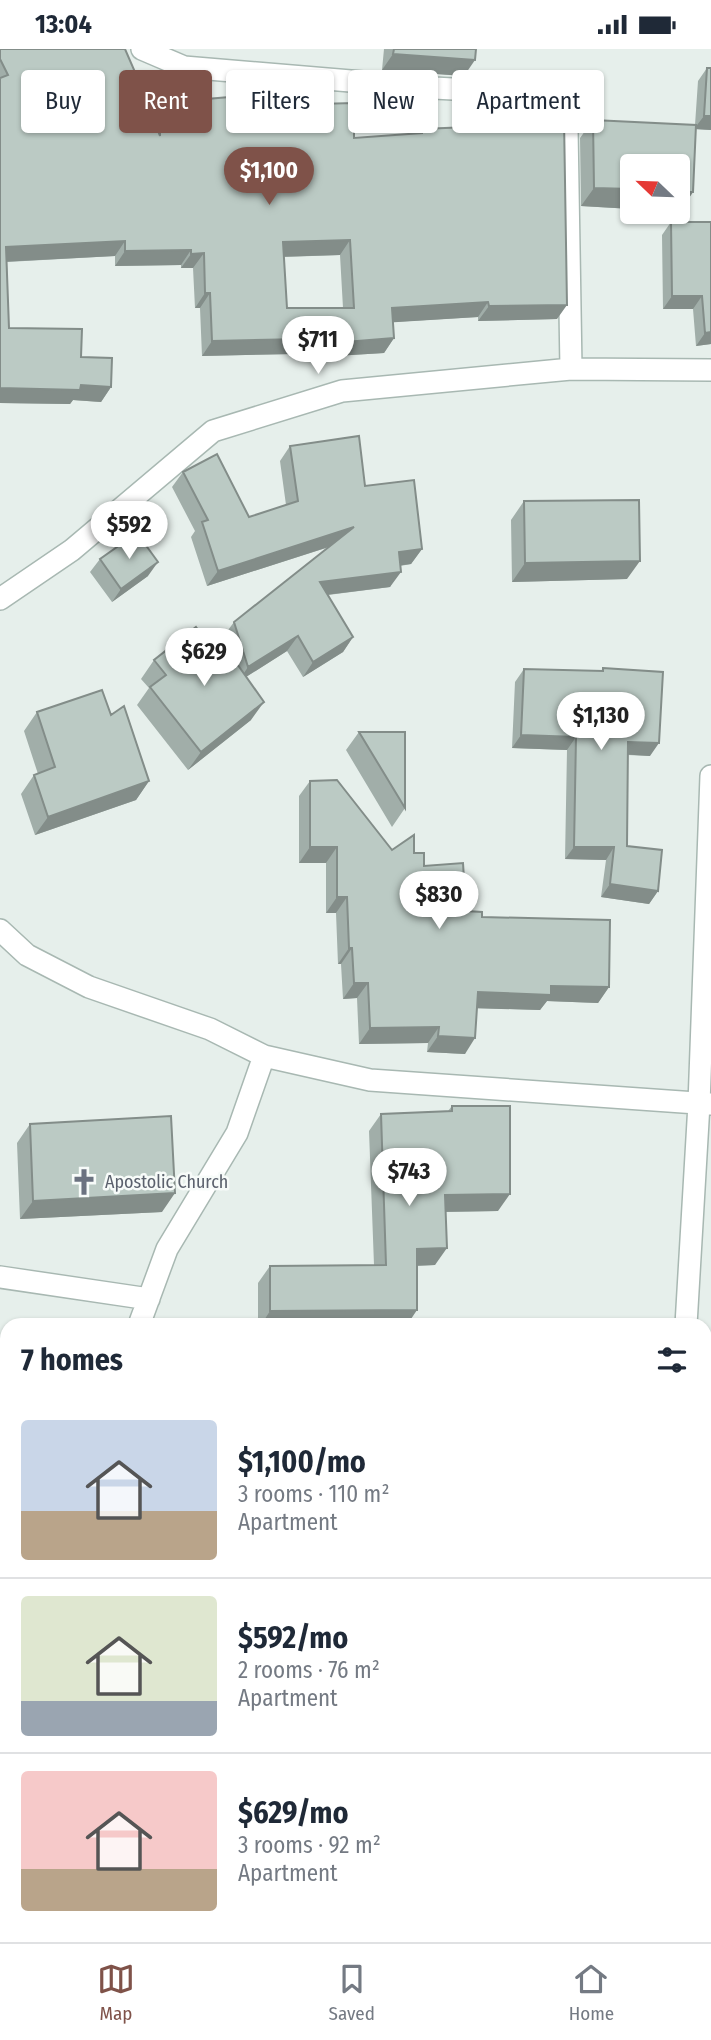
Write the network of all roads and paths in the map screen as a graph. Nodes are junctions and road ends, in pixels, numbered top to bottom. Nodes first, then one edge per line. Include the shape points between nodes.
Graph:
1 (142, 49) edge
2 (571, 369) junction
3 (711, 370) edge
4 (0, 599) edge
5 (711, 776) edge
6 (0, 930) edge
7 (264, 1056) junction
8 (705, 1104) edge
9 (0, 1277) edge
10 (149, 1299) junction
11 (142, 1318) edge
12 (687, 1318) edge

1 - 2 street via 184,67 510,92 538,100 568,128
2 - 3 street
2 - 4 street via 342,391 213,431 72,550
5 - 8 street
6 - 7 street via 27,955 89,987 211,1029
7 - 8 street via 370,1080
7 - 10 street via 237,1133 167,1249
8 - 12 street
9 - 10 street
10 - 11 street

